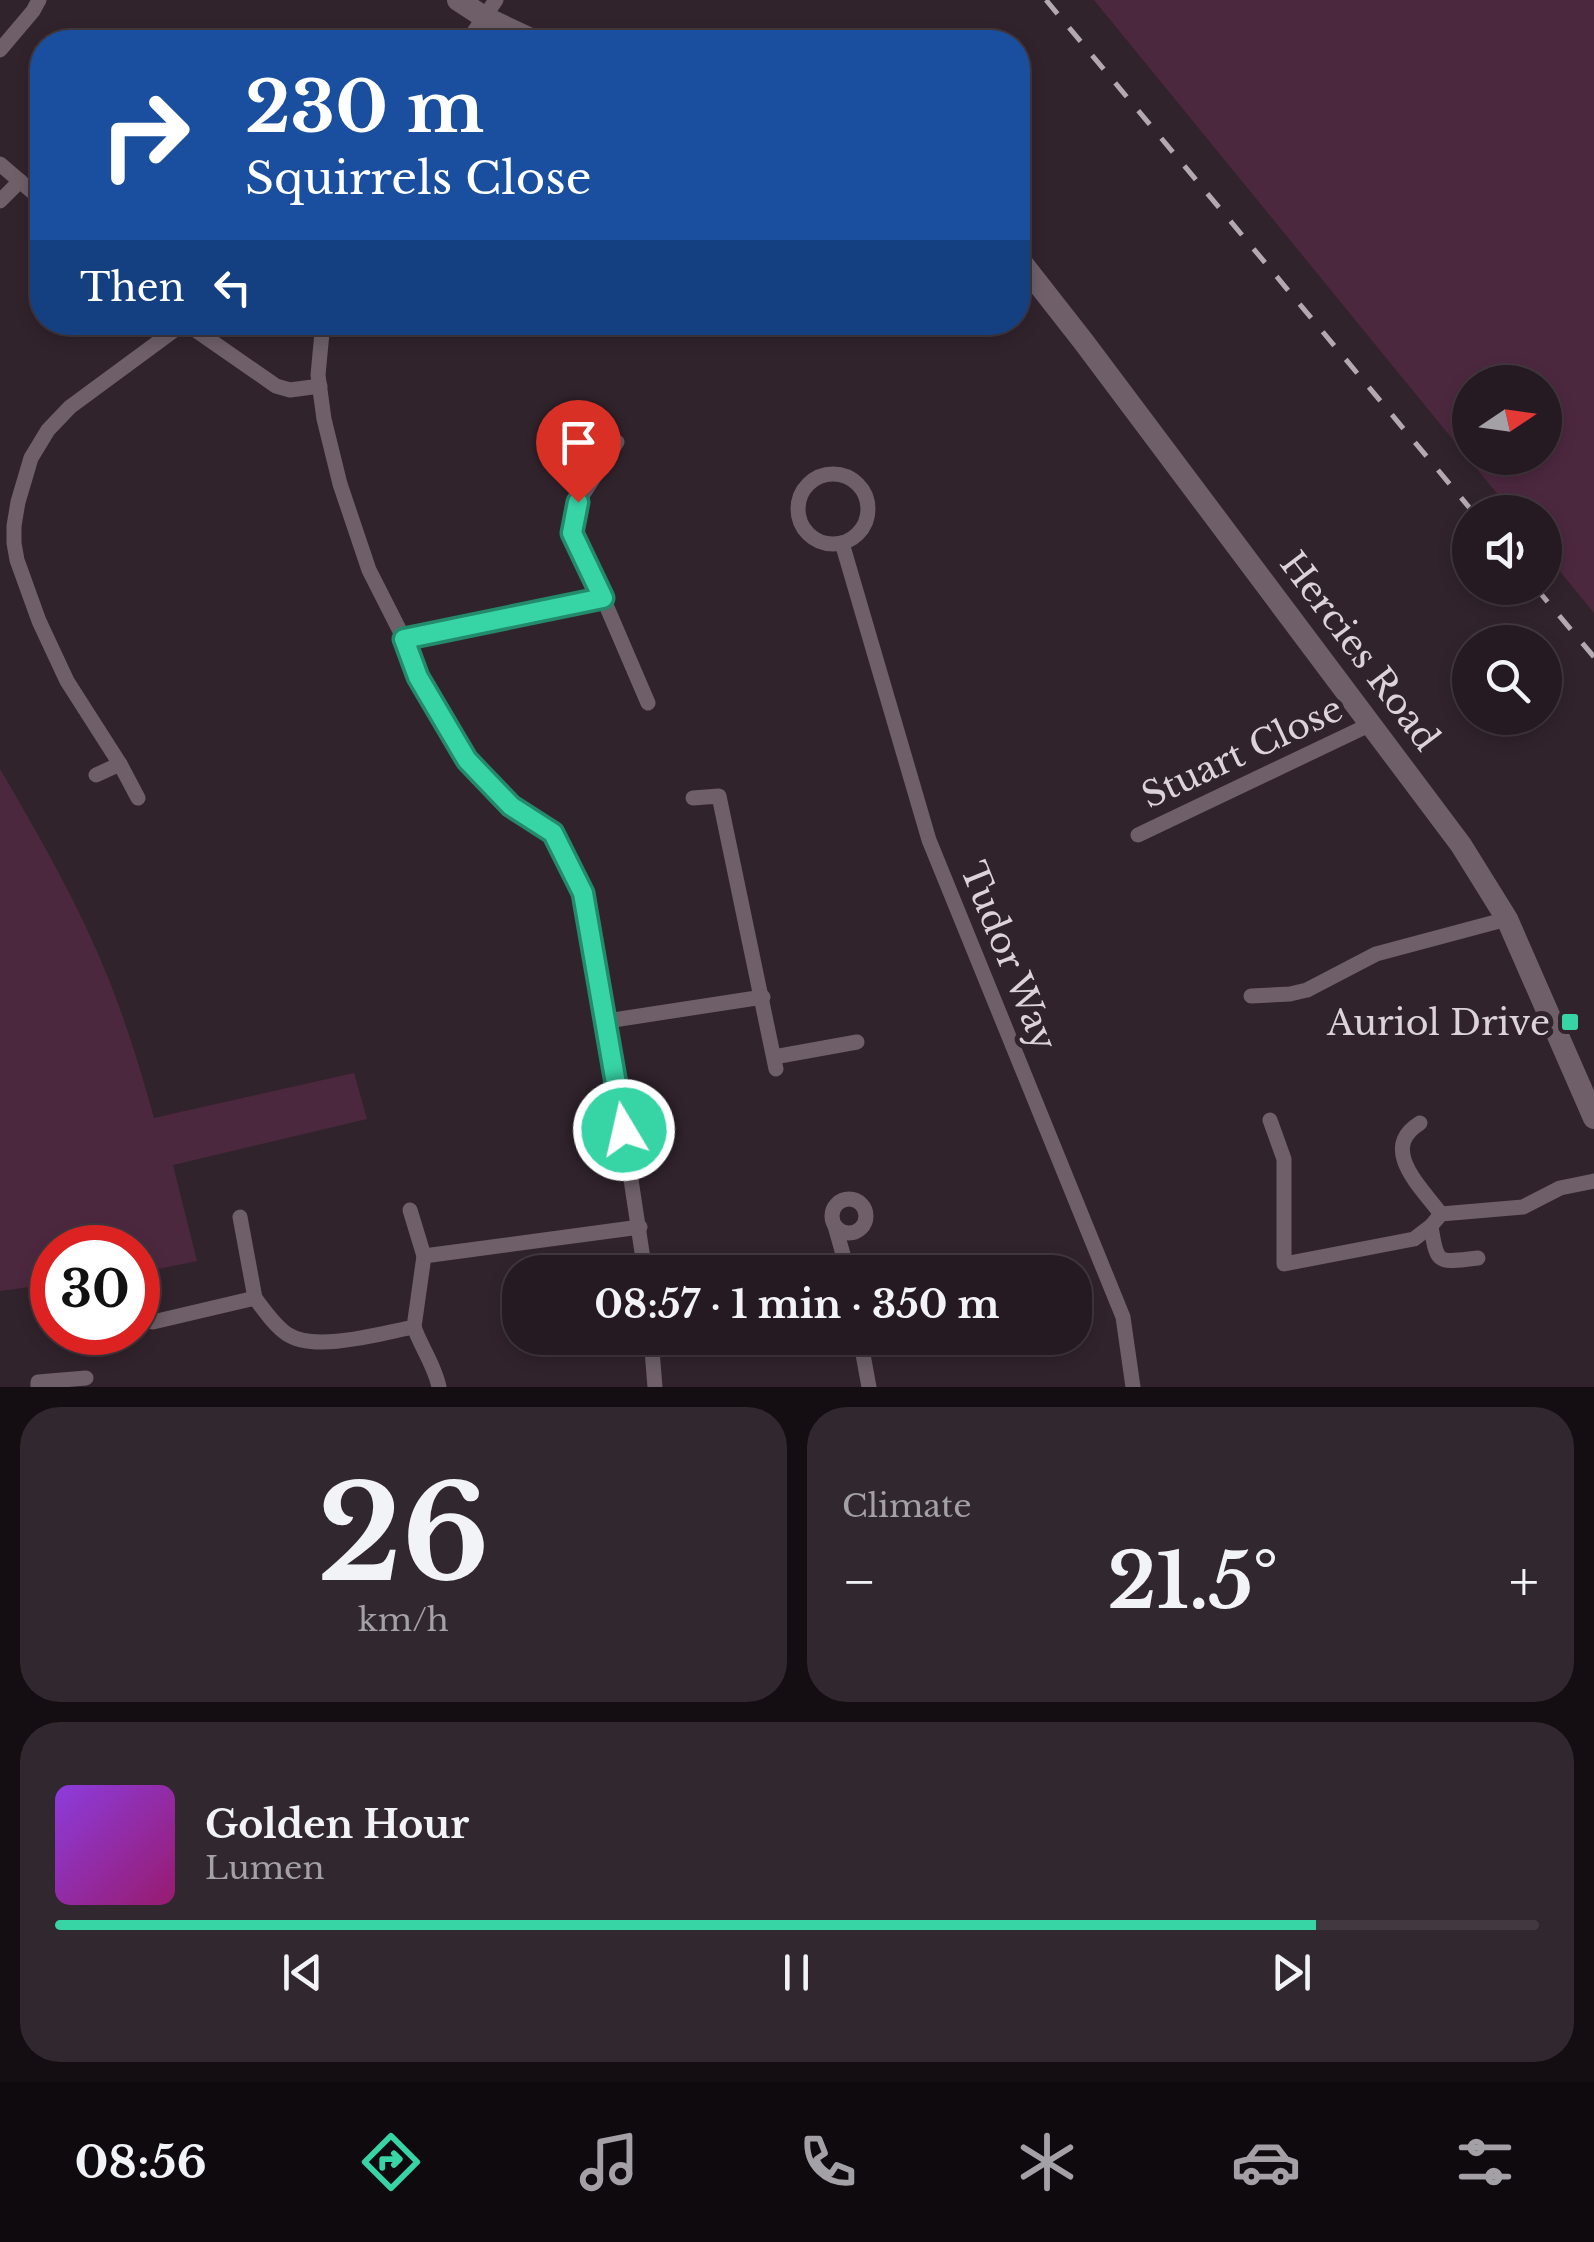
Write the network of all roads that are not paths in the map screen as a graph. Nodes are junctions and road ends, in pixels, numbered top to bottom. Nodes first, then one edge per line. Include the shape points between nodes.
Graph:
1 (39, 0) edge
2 (458, 0) edge
3 (490, 8) edge
4 (475, 30) edge
5 (520, 30) edge
6 (0, 50) edge
7 (0, 164) edge
8 (20, 181) junction
9 (30, 190) edge
10 (0, 201) edge
11 (1030, 273) edge
12 (168, 335) edge
13 (202, 335) edge
14 (322, 335) edge
15 (320, 386) junction
16 (617, 442) dead end
17 (842, 543) junction
18 (603, 598) junction
19 (404, 639) junction
20 (648, 703) dead end
21 (1371, 724) junction
22 (120, 764) junction
23 (96, 776) dead end
24 (138, 798) dead end
25 (693, 798) dead end
26 (1138, 834) dead end
27 (1507, 919) junction
28 (1251, 996) dead end
29 (763, 997) junction
30 (607, 1020) junction
31 (856, 1042) dead end
32 (1594, 1118) edge
33 (1270, 1120) dead end
34 (1420, 1123) dead end
35 (1594, 1181) edge
36 (410, 1210) dead end
37 (240, 1217) dead end
38 (1436, 1220) junction
39 (835, 1226) dead end
40 (640, 1228) junction
41 (642, 1255) edge
42 (843, 1255) edge
43 (424, 1256) junction
44 (1478, 1258) dead end
45 (255, 1298) junction
46 (160, 1320) edge
47 (414, 1327) junction
48 (653, 1355) edge
49 (863, 1355) edge
50 (86, 1378) dead end
51 (38, 1387) edge
52 (439, 1387) edge
53 (656, 1387) edge
54 (869, 1387) edge
55 (1134, 1387) edge

1 - 6 street
2 - 3 street
3 - 4 street
3 - 5 street
7 - 8 street
8 - 9 street
8 - 10 street
11 - 21 street, Hercies Road
12 - 22 street via 48,430 31,458 14,526 17,560 67,682
13 - 15 street via 276,386
14 - 15 street
15 - 19 street via 340,484 369,570
16 - 18 street via 578,502 572,533
17 - 17 street via 810,536 799,518 801,494 827,474 848,477 865,494 866,522
17 - 55 street, Tudor Way via 928,840 1123,1317
18 - 19 street
18 - 20 street
19 - 30 street via 418,677 467,760 511,806 553,833 583,893
21 - 26 street, Stuart Close
21 - 27 street, Hercies Road
22 - 23 street
22 - 24 street
25 - 29 street via 719,796
27 - 28 street via 1376,954 1306,990
27 - 32 street, Hercies Road
29 - 30 street
29 - 31 street via 775,1063
30 - 40 street
33 - 38 street via 1284,1160 1284,1264 1414,1238
34 - 38 street via 1405,1136 1402,1156
35 - 38 street via 1522,1207
36 - 43 street
37 - 45 street
38 - 44 street via 1440,1259
39 - 42 street
40 - 41 street
40 - 43 street
43 - 47 street
45 - 46 street
45 - 47 street via 290,1337 329,1343
47 - 52 street
48 - 53 street
49 - 54 street
50 - 51 street

